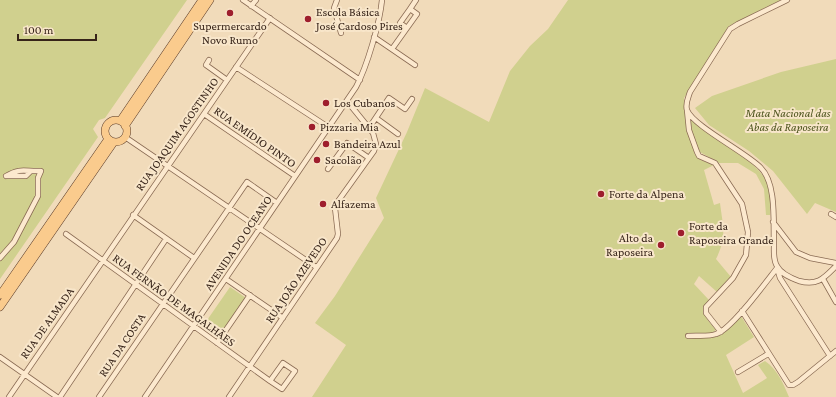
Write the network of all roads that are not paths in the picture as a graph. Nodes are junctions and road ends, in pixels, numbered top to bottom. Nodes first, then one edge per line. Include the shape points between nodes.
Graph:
1 (202, 0) edge
2 (210, 0) edge
3 (243, 0) edge
4 (256, 0) edge
5 (337, 0) edge
6 (382, 0) edge
7 (416, 0) edge
8 (787, 0) edge
9 (251, 6) junction
10 (410, 9) junction
11 (270, 18) junction
12 (407, 28) junction
13 (341, 33) dead end
14 (374, 37) junction
15 (392, 49) junction
16 (209, 60) dead end
17 (415, 65) dead end
18 (236, 67) junction
19 (227, 80) junction
20 (360, 80) junction
21 (412, 99) dead end
22 (347, 100) junction
23 (687, 110) junction
24 (204, 114) junction
25 (376, 118) junction
26 (122, 124) junction
27 (328, 127) junction
28 (369, 128) junction
29 (398, 134) dead end
30 (125, 137) junction
31 (111, 140) junction
32 (369, 158) junction
33 (168, 166) junction
34 (328, 169) dead end
35 (6, 176) dead end
36 (295, 176) junction
37 (277, 202) junction
38 (229, 207) junction
39 (831, 214) dead end
40 (133, 215) junction
41 (836, 217) edge
42 (773, 222) junction
43 (260, 228) junction
44 (66, 234) dead end
45 (166, 239) junction
46 (0, 258) edge
47 (194, 258) junction
48 (102, 261) junction
49 (836, 263) edge
50 (836, 266) edge
51 (316, 267) junction
52 (777, 268) junction
53 (226, 279) junction
54 (823, 279) junction
55 (135, 284) junction
56 (0, 294) edge
57 (250, 295) junction
58 (836, 302) edge
59 (162, 304) junction
60 (0, 307) edge
61 (742, 311) junction
62 (283, 318) junction
63 (194, 326) junction
64 (721, 332) junction
65 (688, 336) dead end
66 (217, 343) junction
67 (836, 351) edge
68 (768, 354) junction
69 (830, 356) junction
70 (0, 358) edge
71 (250, 366) junction
72 (738, 372) dead end
73 (24, 374) junction
74 (270, 381) junction
75 (8, 397) edge
76 (59, 397) edge
77 (99, 397) edge
78 (145, 397) edge
79 (229, 397) edge

1 - 26 main road
2 - 26 main road
3 - 9 street
4 - 9 street
5 - 13 street via 334,8
6 - 14 street, AVENIDA DO OCEANO
7 - 10 street
8 - 23 street via 730,29 690,92
9 - 11 street
10 - 12 street via 417,14
10 - 12 street via 400,23
11 - 18 street, RUA JOAQUIM AGOSTINHO
11 - 20 street
12 - 15 street
14 - 15 street
14 - 20 street, AVENIDA DO OCEANO
15 - 17 street
16 - 19 street via 206,65
18 - 19 street, RUA JOAQUIM AGOSTINHO
18 - 27 street
19 - 24 street, RUA JOAQUIM AGOSTINHO
20 - 22 street, AVENIDA DO OCEANO
21 - 25 street via 405,109 389,98
22 - 27 street, AVENIDA DO OCEANO
22 - 28 street, RUA JOÃO AZEVEDO
23 - 42 street via 696,121 763,170 769,179
23 - 64 street via 689,130 697,152 715,164 742,204 748,232 746,255 733,278 706,308 706,313
24 - 33 street, RUA JOAQUIM AGOSTINHO
24 - 36 street, RUA EMÍDIO PINTO
25 - 28 street
25 - 29 street
26 - 30 main road via 126,130
26 - 31 main road via 112,121 106,126 105,132
27 - 36 street, AVENIDA DO OCEANO
28 - 32 street, RUA JOÃO AZEVEDO via 376,144
30 - 31 main road via 118,142
30 - 33 street
31 - 56 main road
31 - 60 main road
32 - 34 street via 347,143
32 - 51 street, RUA JOÃO AZEVEDO via 334,208 338,234
33 - 38 street
33 - 40 street, RUA JOAQUIM AGOSTINHO
35 - 46 street via 14,171 41,171 38,178 38,196 14,242
36 - 37 street, AVENIDA DO OCEANO
37 - 38 street, RUA DA COSTA via 247,182
37 - 43 street, AVENIDA DO OCEANO
38 - 43 street
38 - 47 street, RUA DA COSTA
39 - 41 street
40 - 45 street
40 - 48 street, RUA JOAQUIM AGOSTINHO
42 - 49 street via 796,252 810,258
42 - 52 street
43 - 51 street
43 - 53 street, AVENIDA DO OCEANO
44 - 48 street, RUA FERNÃO DE MAGALHÃES
45 - 47 street
45 - 55 street
47 - 59 street, RUA DA COSTA
48 - 55 street, RUA FERNÃO DE MAGALHÃES
48 - 73 street, RUA DE ALMADA
50 - 54 street
51 - 62 street, RUA JOÃO AZEVEDO
52 - 54 street via 791,278 803,282
52 - 61 street
52 - 69 street via 780,278
53 - 57 street
53 - 63 street, AVENIDA DO OCEANO
54 - 58 street
55 - 59 street, RUA FERNÃO DE MAGALHÃES
55 - 76 street
57 - 62 street
57 - 66 street
59 - 63 street, RUA FERNÃO DE MAGALHÃES
59 - 77 street, RUA DA COSTA
61 - 64 street
61 - 68 street
62 - 71 street, RUA JOÃO AZEVEDO
63 - 66 street, RUA FERNÃO DE MAGALHÃES
63 - 78 street, AVENIDA DO OCEANO
64 - 65 street via 713,335
66 - 71 street, RUA FERNÃO DE MAGALHÃES
67 - 69 street
68 - 69 street via 789,385 798,382
68 - 72 street
70 - 73 street
71 - 74 street, RUA FERNÃO DE MAGALHÃES
71 - 79 street, RUA JOÃO AZEVEDO
73 - 75 street, RUA DE ALMADA
73 - 76 street
74 - 74 street, RUA FERNÃO DE MAGALHÃES via 282,389 295,371 283,363

